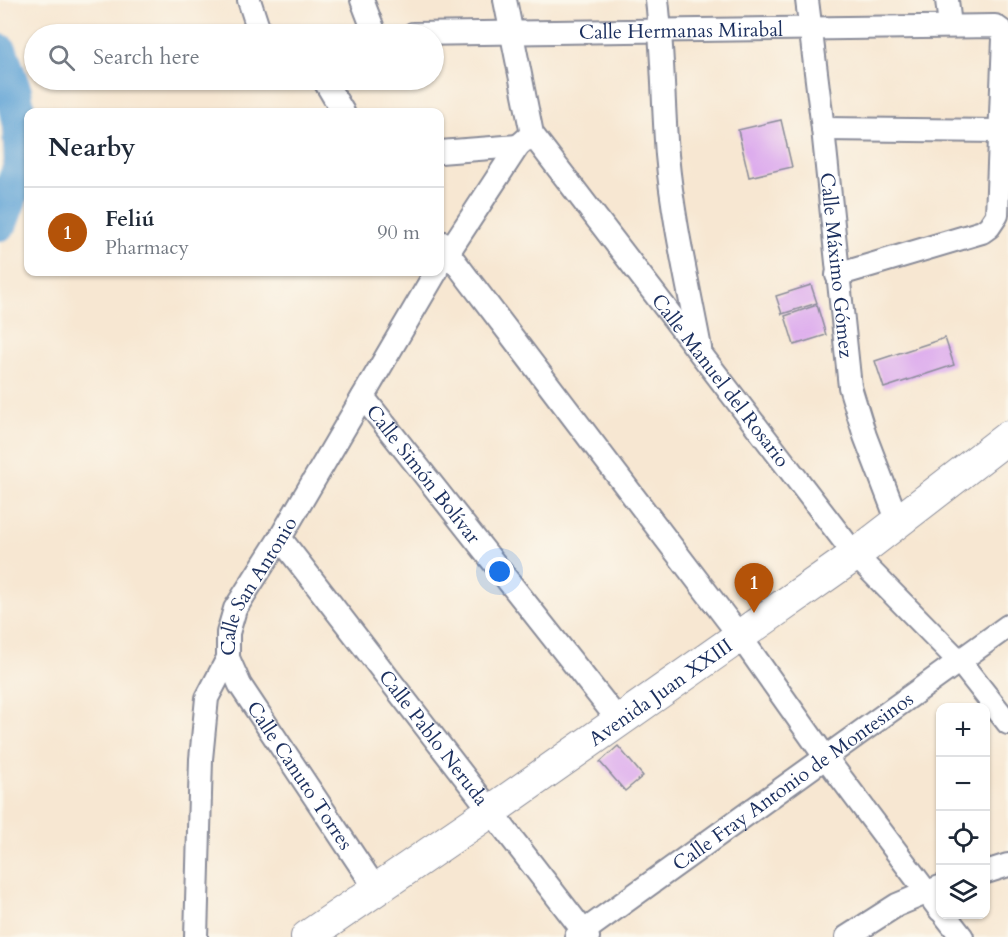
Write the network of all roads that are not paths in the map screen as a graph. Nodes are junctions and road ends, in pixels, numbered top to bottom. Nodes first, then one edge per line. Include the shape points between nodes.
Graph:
1 (249, 0) edge
2 (362, 0) edge
3 (505, 0) edge
4 (657, 0) edge
5 (807, 0) edge
6 (947, 0) edge
7 (257, 24) edge
8 (371, 24) edge
9 (950, 26) junction
10 (810, 28) junction
11 (511, 32) junction
12 (661, 32) junction
13 (444, 33) edge
14 (330, 90) edge
15 (341, 108) edge
16 (823, 129) junction
17 (999, 131) junction
18 (525, 140) junction
19 (444, 151) edge
20 (444, 250) edge
21 (444, 256) edge
22 (837, 275) junction
23 (434, 276) edge
24 (701, 353) junction
25 (363, 397) junction
26 (1008, 437) edge
27 (898, 522) junction
28 (280, 538) junction
29 (855, 555) junction
30 (1008, 626) edge
31 (739, 636) junction
32 (228, 657) junction
33 (960, 662) junction
34 (619, 721) junction
35 (1008, 723) edge
36 (826, 758) junction
37 (491, 811) junction
38 (1008, 865) edge
39 (990, 871) edge
40 (376, 889) junction
41 (934, 890) edge
42 (947, 919) edge
43 (583, 935) edge
44 (196, 937) edge
45 (307, 937) edge
46 (847, 937) edge
47 (962, 937) edge

1 - 7 street
2 - 8 street
3 - 11 street, Calle Manuel del Rosario
4 - 12 street
5 - 10 street, Calle Máximo Gómez
6 - 9 street
9 - 10 street, Calle Hermanas Mirabal
9 - 17 street, Calle Hermanas Mirabal via 995,26 1002,31
10 - 12 street, Calle Hermanas Mirabal
10 - 16 street, Calle Máximo Gómez
11 - 12 street, Calle Hermanas Mirabal
11 - 13 street, Calle Hermanas Mirabal
11 - 18 street, Calle Manuel del Rosario
12 - 24 street via 668,156
14 - 15 street
16 - 17 street
16 - 22 street, Calle Máximo Gómez
17 - 22 street via 997,215 989,227
18 - 19 street
18 - 20 street
18 - 24 street, Calle Manuel del Rosario
21 - 31 street
22 - 27 street, Calle Máximo Gómez via 850,387
23 - 25 street, Calle San Antonio
24 - 29 street, Calle Manuel del Rosario
25 - 28 street, Calle San Antonio
25 - 34 street, Calle Simón Bolívar
26 - 27 street, Avenida Juan XXIII
27 - 29 street, Avenida Juan XXIII
28 - 32 street, Calle San Antonio via 235,609 228,633
28 - 37 street, Calle Pablo Neruda
29 - 31 street, Avenida Juan XXIII
29 - 33 street, Calle Manuel del Rosario
30 - 33 street, Calle Fray Antonio de Montesinos
31 - 34 street, Avenida Juan XXIII
31 - 36 street
32 - 40 street, Calle Canuto Torres via 240,685
32 - 44 street, Calle San Antonio via 207,698 201,759
33 - 35 street, Calle Manuel del Rosario
33 - 36 street, Calle Fray Antonio de Montesinos
34 - 37 street, Avenida Juan XXIII
36 - 41 street
36 - 43 street, Calle Fray Antonio de Montesinos
37 - 40 street, Avenida Juan XXIII
37 - 43 street, Calle Pablo Neruda
38 - 39 street
40 - 45 street, Avenida Juan XXIII
41 - 46 street via 897,905
42 - 47 street

